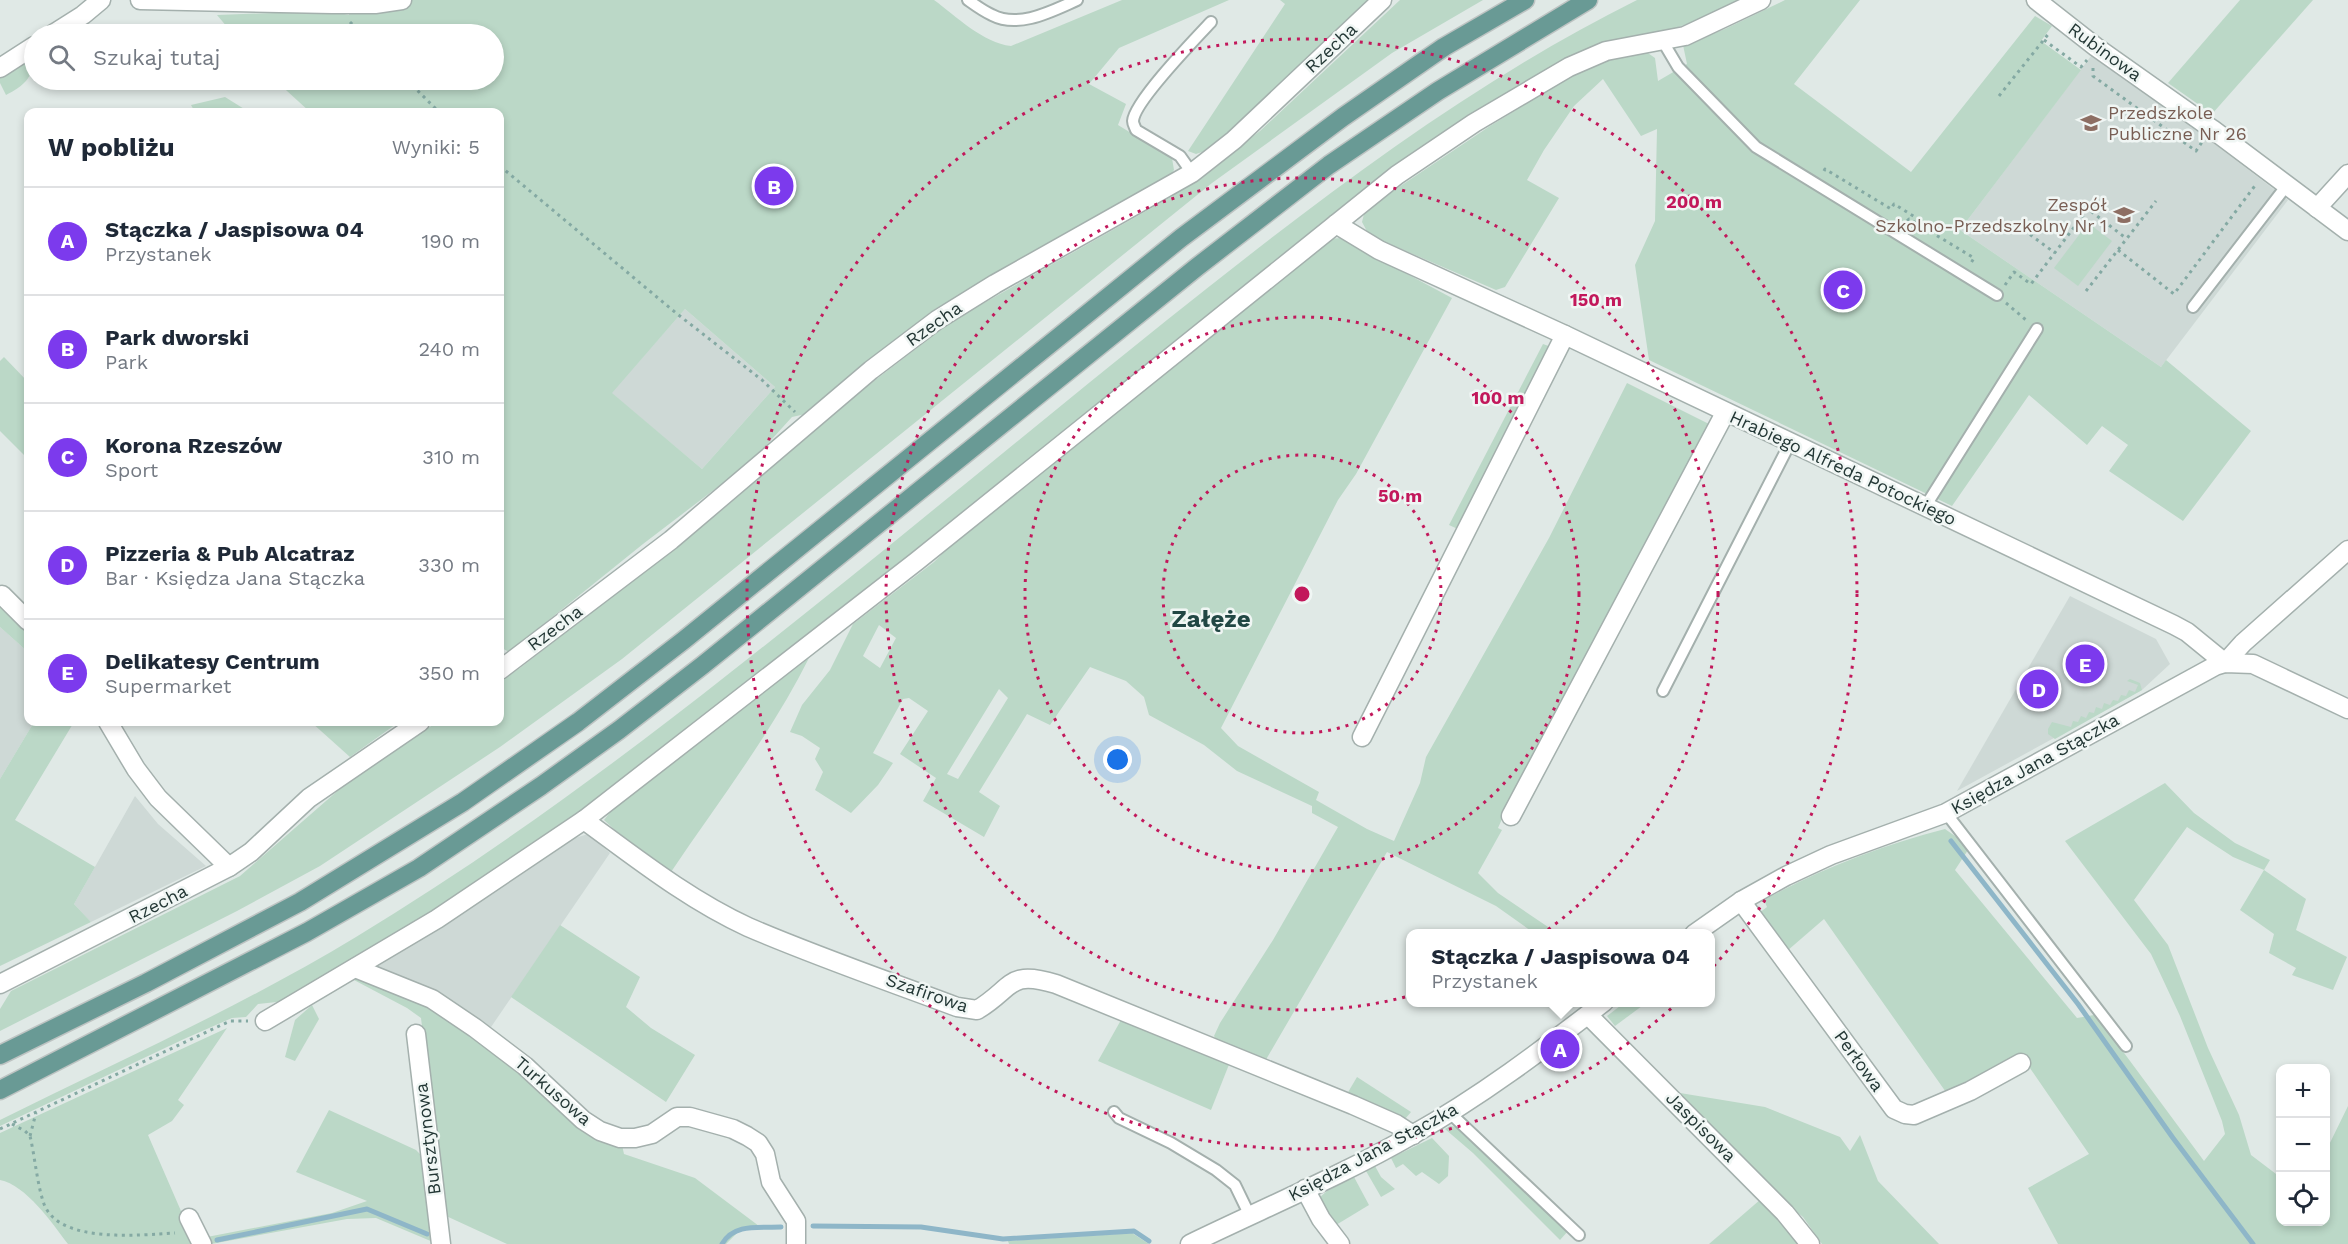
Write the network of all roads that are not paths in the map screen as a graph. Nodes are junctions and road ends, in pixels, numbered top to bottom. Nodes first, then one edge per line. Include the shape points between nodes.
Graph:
1 (101, 0) edge
2 (140, 0) edge
3 (402, 0) edge
4 (968, 0) edge
5 (1077, 0) edge
6 (1382, 0) edge
7 (1525, 0) edge
8 (1588, 0) edge
9 (1761, 0) edge
10 (2036, 0) edge
11 (1211, 22) dead end
12 (69, 24) edge
13 (1662, 40) junction
14 (24, 52) edge
15 (0, 68) edge
16 (1192, 173) junction
17 (2348, 174) edge
18 (2287, 185) junction
19 (2317, 208) junction
20 (1336, 224) junction
21 (2348, 231) edge
22 (1997, 296) road end
23 (2193, 307) dead end
24 (2037, 329) road end
25 (1565, 335) junction
26 (1725, 413) junction
27 (1790, 443) junction
28 (1925, 507) junction
29 (2348, 550) edge
30 (2, 595) dead end
31 (24, 617) edge
32 (2225, 663) junction
33 (504, 667) edge
34 (1663, 691) dead end
35 (2348, 709) edge
36 (110, 726) edge
37 (414, 726) edge
38 (1362, 737) dead end
39 (1946, 813) junction
40 (1511, 816) dead end
41 (584, 819) junction
42 (229, 867) junction
43 (1741, 901) junction
44 (1700, 929) edge
45 (355, 968) junction
46 (0, 984) edge
47 (1598, 1007) edge
48 (1588, 1015) junction
49 (265, 1022) road end
50 (416, 1034) dead end
51 (2126, 1046) dead end
52 (0, 1055) edge
53 (2021, 1063) dead end
54 (0, 1090) edge
55 (1114, 1112) dead end
56 (1450, 1113) junction
57 (1413, 1135) junction
58 (1305, 1189) junction
59 (1250, 1216) junction
60 (189, 1218) dead end
61 (1578, 1235) dead end
62 (201, 1241) edge
63 (441, 1244) edge
64 (796, 1244) edge
65 (1190, 1244) edge
66 (1340, 1244) edge
67 (1810, 1244) edge

1 - 12 street
2 - 3 street via 364,4
4 - 5 lane via 1007,20 1023,20
6 - 16 street, Rzecha via 1234,140
7 - 52 main road via 1444,48 1343,117 1190,231 684,640 578,722 463,802 300,902
8 - 54 main road via 1438,92 1329,165 703,664 532,793 419,868 318,926
9 - 13 street via 1684,36
10 - 18 street, Rubinowa
11 - 16 lane via 1174,61 1137,109 1133,121 1136,130 1180,156
13 - 20 street via 1606,51 1569,67 1465,129 1397,175
13 - 22 lane via 1678,67 1756,147
14 - 15 street
16 - 33 street, Rzecha via 937,320 871,370 671,540
17 - 19 street
18 - 19 street, Rubinowa
18 - 23 lane
19 - 21 street, Rubinowa
20 - 25 street, Hrabiego Alfreda Potockiego via 1379,250
20 - 41 street via 917,561
24 - 28 lane
25 - 26 street, Hrabiego Alfreda Potockiego
25 - 38 street
26 - 27 street, Hrabiego Alfreda Potockiego
26 - 40 street
27 - 28 street, Hrabiego Alfreda Potockiego
27 - 34 lane
28 - 32 street, Hrabiego Alfreda Potockiego via 2174,625
29 - 32 street, Księdza Jana Stączka
30 - 31 street
32 - 35 street via 2261,667
32 - 39 street, Księdza Jana Stączka via 2205,670
36 - 42 street via 158,798
37 - 42 street, Rzecha via 309,798 251,852
39 - 43 street, Księdza Jana Stączka via 1831,855
39 - 51 lane
41 - 45 street via 437,919
41 - 57 street, Szafirowa via 644,864 747,926 957,1007 977,1010 1015,981 1037,978 1353,1105
42 - 46 street, Rzecha
43 - 44 street, Księdza Jana Stączka
43 - 53 street, Perłowa via 1894,1109 1914,1114 1970,1091
45 - 49 street
45 - 64 street, Turkusowa via 432,999 525,1066 600,1131 635,1138 652,1134 677,1117 690,1117 747,1136 765,1154 771,1182 796,1221
47 - 48 street, Księdza Jana Stączka
48 - 56 street, Księdza Jana Stączka via 1519,1068
48 - 67 street, Jaspisowa via 1785,1213
50 - 63 street, Bursztynowa
55 - 59 lane via 1216,1170 1235,1185
56 - 57 street, Księdza Jana Stączka
56 - 61 lane
57 - 58 street, Księdza Jana Stączka
58 - 59 street, Księdza Jana Stączka
58 - 66 street
59 - 65 street, Księdza Jana Stączka
60 - 62 street

